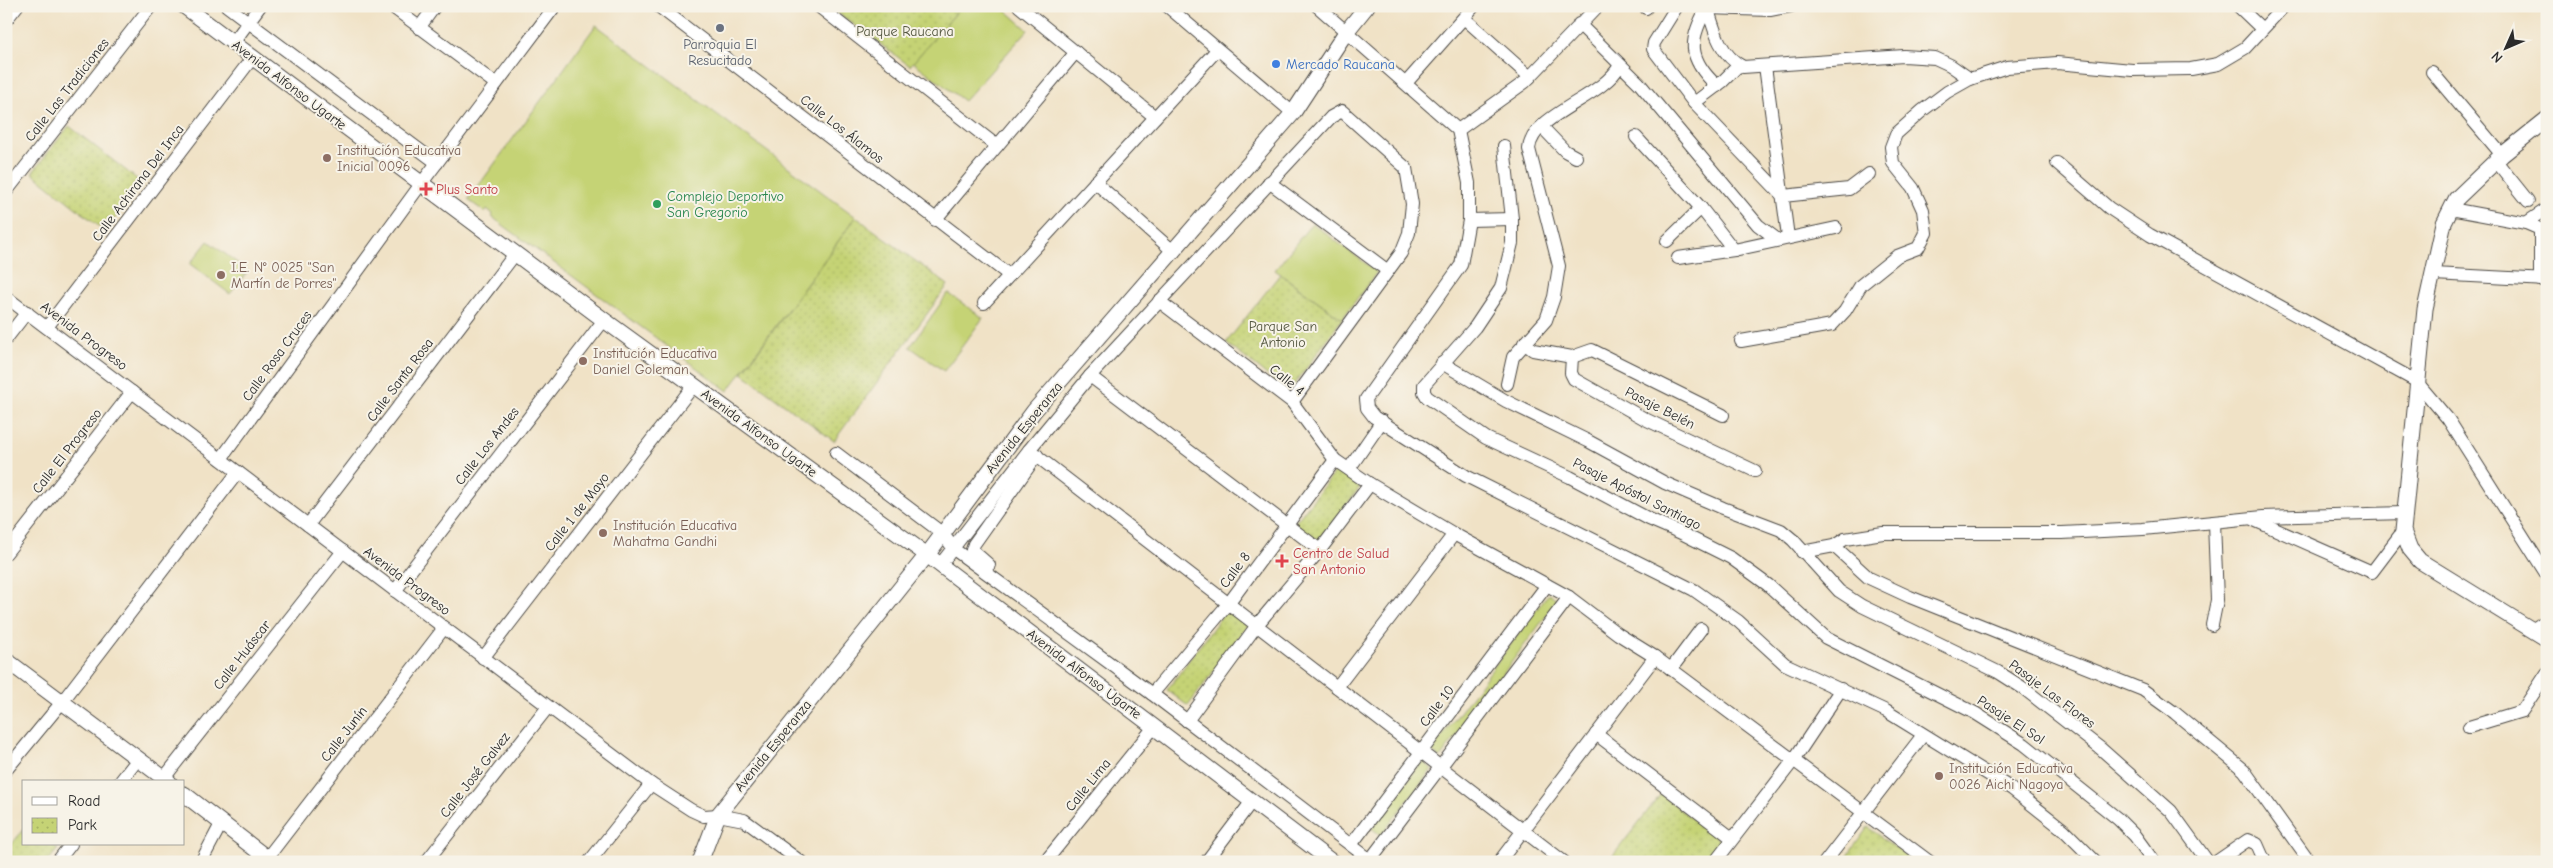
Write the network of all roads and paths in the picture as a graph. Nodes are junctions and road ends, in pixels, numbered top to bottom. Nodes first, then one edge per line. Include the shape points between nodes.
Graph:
1 (17, 6) edge
2 (151, 6) edge
3 (184, 6) edge
4 (226, 6) edge
5 (260, 6) edge
6 (391, 6) edge
7 (435, 6) edge
8 (555, 6) edge
9 (818, 6) edge
10 (1019, 6) edge
11 (1167, 6) edge
12 (1317, 6) edge
13 (1367, 6) edge
14 (1474, 6) edge
15 (1598, 6) edge
16 (1678, 6) edge
17 (1791, 6) edge
18 (2238, 6) edge
19 (2284, 6) edge
20 (1707, 7) edge
21 (663, 8) edge
22 (1464, 18) junction
23 (6, 20) edge
24 (248, 22) junction
25 (1579, 24) junction
26 (419, 28) junction
27 (2262, 30) junction
28 (1346, 32) junction
29 (233, 43) junction
30 (1217, 50) junction
31 (1076, 52) junction
32 (252, 57) junction
33 (1620, 65) junction
34 (1739, 65) junction
35 (1765, 66) junction
36 (2432, 72) dead end
37 (1530, 77) junction
38 (1970, 80) junction
39 (1406, 83) junction
40 (496, 84) junction
41 (1717, 86) junction
42 (1694, 103) junction
43 (1293, 113) junction
44 (1155, 117) junction
45 (2547, 120) edge
46 (1542, 127) junction
47 (1458, 130) junction
48 (1636, 137) dead end
49 (997, 146) junction
50 (1504, 146) dead end
51 (1576, 157) dead end
52 (2499, 158) junction
53 (437, 163) junction
54 (2057, 163) dead end
55 (1869, 174) dead end
56 (1095, 182) junction
57 (1269, 182) junction
58 (421, 184) junction
59 (6, 192) edge
60 (1783, 196) junction
61 (2528, 201) dead end
62 (1701, 208) junction
63 (2451, 209) junction
64 (2547, 209) edge
65 (1512, 219) junction
66 (935, 220) junction
67 (1469, 220) junction
68 (2526, 223) junction
69 (1836, 228) dead end
70 (2543, 231) edge
71 (1783, 239) junction
72 (1667, 240) dead end
73 (1734, 250) junction
74 (1174, 252) junction
75 (515, 254) junction
76 (1678, 258) dead end
77 (1388, 271) junction
78 (2434, 274) junction
79 (1009, 276) junction
80 (2543, 280) edge
81 (6, 297) edge
82 (1159, 301) junction
83 (984, 302) dead end
84 (27, 312) junction
85 (604, 320) junction
86 (47, 327) junction
87 (6, 339) edge
88 (1741, 342) dead end
89 (1524, 343) junction
90 (1572, 357) junction
91 (1442, 363) junction
92 (1090, 376) junction
93 (2416, 380) junction
94 (1507, 384) dead end
95 (694, 385) junction
96 (132, 392) junction
97 (1292, 402) junction
98 (1723, 415) dead end
99 (1382, 421) junction
100 (836, 453) dead end
101 (1033, 453) junction
102 (221, 459) junction
103 (1335, 460) junction
104 (1349, 470) junction
105 (1755, 470) dead end
106 (238, 472) junction
107 (1370, 484) junction
108 (2404, 513) junction
109 (2252, 518) junction
110 (2214, 522) junction
111 (308, 525) junction
112 (1286, 526) junction
113 (2403, 531) junction
114 (942, 532) junction
115 (1454, 534) junction
116 (1834, 546) junction
117 (955, 550) junction
118 (1320, 550) junction
119 (343, 551) junction
120 (1802, 552) junction
121 (6, 553) edge
122 (927, 555) junction
123 (940, 565) junction
124 (2547, 575) edge
125 (1547, 585) junction
126 (395, 590) junction
127 (1017, 596) junction
128 (1569, 597) junction
129 (1229, 603) junction
130 (2547, 620) edge
131 (1258, 625) junction
132 (2212, 625) dead end
133 (444, 628) junction
134 (1701, 629) dead end
135 (2532, 630) junction
136 (1826, 638) joint
137 (2547, 639) edge
138 (1655, 657) junction
139 (483, 658) junction
140 (6, 660) edge
141 (1671, 669) junction
142 (2547, 674) edge
143 (1337, 686) junction
144 (1841, 689) junction
145 (1152, 694) junction
146 (62, 702) junction
147 (548, 707) junction
148 (1187, 720) junction
149 (1154, 726) junction
150 (2469, 727) dead end
151 (1596, 734) junction
152 (1923, 735) junction
153 (1421, 752) junction
154 (138, 759) junction
155 (1794, 761) junction
156 (1440, 766) junction
157 (6, 770) edge
158 (122, 780) edge
159 (167, 780) edge
160 (651, 784) junction
161 (185, 795) edge
162 (1252, 801) junction
163 (1862, 811) junction
164 (718, 815) junction
165 (221, 824) junction
166 (1523, 830) junction
167 (1732, 838) junction
168 (1352, 845) junction
169 (69, 846) edge
170 (2228, 858) edge
171 (270, 860) edge
172 (1372, 861) edge
173 (57, 862) edge
174 (201, 862) edge
175 (426, 862) edge
176 (589, 862) edge
177 (700, 862) edge
178 (801, 862) edge
179 (1045, 862) edge
180 (1206, 862) edge
181 (1332, 862) edge
182 (1499, 862) edge
183 (1564, 862) edge
184 (1715, 862) edge
185 (1825, 862) edge
186 (1930, 862) edge
187 (2096, 862) edge
188 (2154, 862) edge
189 (2208, 862) edge
190 (2216, 862) edge
191 (2265, 862) edge
192 (2310, 862) edge

1 - 23 street
2 - 59 street, Calle Las Tradiciones
3 - 29 street, Avenida Alfonso Ugarte
4 - 24 street
5 - 24 street
6 - 26 street
7 - 26 street
8 - 40 street, Calle Rosa Cruces
9 - 49 street
10 - 31 street
11 - 30 street
12 - 28 street
13 - 28 street, Avenida Esperanza
14 - 22 street
15 - 25 street
16 - 42 street via 1654,43 1654,49
17 - 20 street via 1770,10
18 - 27 street
19 - 27 street
20 - 34 street via 1720,44 1728,57
20 - 41 street via 1693,37 1694,53 1702,72
21 - 66 street, Calle Los Álamos
22 - 37 street
22 - 39 street
24 - 29 street
24 - 53 street
25 - 33 street
25 - 37 street
26 - 40 street
27 - 38 street via 2244,48 2218,64 2191,69 2132,70 2057,63 2007,67
28 - 39 street
28 - 43 street, Avenida Esperanza
29 - 32 street, Avenida Alfonso Ugarte
30 - 43 street
30 - 44 street
31 - 44 street
31 - 49 street
32 - 58 street, Avenida Alfonso Ugarte
32 - 86 street, Calle Achirana Del Inca
33 - 46 street via 1602,87 1568,106
33 - 71 street via 1758,225
34 - 35 street via 1743,68
34 - 41 street
35 - 38 street via 1904,56 1934,58
35 - 60 street
36 - 52 street
37 - 47 street
38 - 88 street via 1923,110 1896,134 1892,147 1893,163 1913,188 1923,210 1926,233 1918,248 1898,256 1861,285 1832,325
39 - 47 street
40 - 53 street, Calle Rosa Cruces
41 - 42 street
42 - 60 street
43 - 74 street, Avenida Esperanza
44 - 56 street
45 - 52 street
46 - 51 street via 1565,151
46 - 89 street via 1530,139 1529,149 1559,266 1546,320
47 - 67 street via 1469,183
48 - 62 street
49 - 66 street
50 - 65 street
52 - 61 street
52 - 63 street via 2456,199
53 - 58 street, Calle Rosa Cruces
54 - 93 street via 2109,208 2150,235
55 - 60 street via 1850,189
56 - 74 street
56 - 79 street
57 - 77 street
57 - 77 street via 1331,117 1342,111 1406,168 1412,204 1409,233 1401,254
57 - 82 street
58 - 75 street, Avenida Alfonso Ugarte
58 - 102 street, Calle Rosa Cruces
60 - 71 street
62 - 72 street
62 - 73 street
63 - 68 street
63 - 78 street via 2444,223
64 - 68 street
65 - 67 street
65 - 91 street via 1512,243 1501,288 1475,327
66 - 79 street, Calle Los Álamos
67 - 99 street via 1461,266 1366,399 1366,408
68 - 70 street
69 - 71 street
70 - 80 street
71 - 73 street
73 - 76 street
74 - 114 street, Avenida Esperanza via 1034,411
75 - 85 street, Avenida Alfonso Ugarte
75 - 111 street, Calle Santa Rosa
77 - 97 street
78 - 80 street
78 - 93 street via 2425,309
79 - 83 street
81 - 84 street, Avenida Progreso
82 - 92 street
82 - 97 street, Calle 4
84 - 86 street, Avenida Progreso
84 - 87 street
85 - 95 street, Avenida Alfonso Ugarte
85 - 126 street, Calle Los Andes
86 - 96 street, Avenida Progreso
89 - 90 street via 1533,350
89 - 94 street via 1514,357
90 - 98 street via 1592,350
90 - 105 street, Pasaje Belén via 1574,379 1645,419
91 - 120 street, Pasaje Las Flores via 1506,401 1665,482 1781,530
91 - 136 street, Pasaje Apóstol Santiago via 1424,385 1424,392 1486,438 1731,558 1768,585
92 - 101 street
92 - 112 street
93 - 108 street
93 - 124 street via 2448,419
95 - 122 street, Avenida Alfonso Ugarte
95 - 139 street, Calle 1 de Mayo
96 - 102 street, Avenida Progreso
96 - 121 street, Calle El Progreso
97 - 103 street, Calle 4
99 - 104 street
99 - 144 street via 1466,476 1694,590 1738,621 1785,664
100 - 114 street, Avenida Alfonso Ugarte
101 - 117 street
101 - 127 street via 972,550 1000,574
101 - 129 street
102 - 106 street, Avenida Progreso
103 - 104 street, Calle 4
103 - 112 street, Calle 8
104 - 107 street, Calle 4
106 - 111 street, Avenida Progreso
106 - 146 street
107 - 115 street, Calle 4
107 - 118 street
108 - 109 street
108 - 113 street
109 - 110 street
109 - 113 street via 2372,572
110 - 116 street via 2062,533 1883,533 1845,539
110 - 132 street via 2217,600
111 - 119 street, Avenida Progreso
112 - 118 street
112 - 129 street, Calle 8
113 - 135 street via 2410,549 2420,561
114 - 117 street, Avenida Alfonso Ugarte
114 - 122 street, Avenida Esperanza
115 - 125 street, Calle 4
115 - 143 street
116 - 120 street
116 - 192 street via 1869,578 2143,690 2244,770
117 - 123 street
117 - 127 street, Avenida Alfonso Ugarte
118 - 131 street
119 - 126 street, Avenida Progreso
119 - 159 street, Calle Huáscar
120 - 189 street, Pasaje Las Flores via 1839,591 1862,606 1998,672 2022,688 2100,748 2171,811
122 - 123 street, Avenida Alfonso Ugarte
122 - 164 street, Avenida Esperanza
123 - 149 street, Avenida Alfonso Ugarte
125 - 128 street, Calle 4
125 - 153 street, Calle 10
126 - 133 street, Avenida Progreso
127 - 145 street, Avenida Alfonso Ugarte
128 - 138 street, Calle 4
128 - 156 street
129 - 131 street
129 - 145 street, Calle 8
130 - 135 street
131 - 143 street
131 - 148 street
133 - 139 street, Avenida Progreso
133 - 171 street, Calle Junín
134 - 141 street
135 - 137 street
136 - 188 street, Pasaje El Sol via 1975,713 2024,744 2118,819 2136,836
138 - 141 street, Calle 4
138 - 151 street
139 - 147 street, Avenida Progreso
140 - 146 street
141 - 155 street, Calle 4
142 - 150 street via 2522,711
143 - 153 street
144 - 152 street via 1886,711
144 - 155 street
145 - 148 street, Avenida Alfonso Ugarte
146 - 154 street
146 - 157 street
147 - 160 street, Avenida Progreso
147 - 175 street, Calle José Galvez
148 - 168 street, Avenida Alfonso Ugarte
149 - 162 street, Avenida Alfonso Ugarte
149 - 179 street, Calle Lima
151 - 166 street
151 - 167 street
152 - 163 street
152 - 187 street via 2012,789 2048,816
153 - 156 street
153 - 168 street, Calle 10
154 - 158 street
154 - 159 street
155 - 163 street, Calle 4
155 - 167 street
156 - 166 street
156 - 172 street
160 - 164 street, Avenida Progreso via 691,810 704,816
160 - 176 street
161 - 165 street
162 - 180 street
162 - 181 street, Avenida Alfonso Ugarte
163 - 185 street
163 - 186 street, Calle 4
164 - 177 street, Avenida Esperanza
164 - 178 street, Avenida Progreso via 744,820
165 - 171 street
165 - 174 street
166 - 182 street
166 - 183 street
167 - 184 street
168 - 172 street, Avenida Alfonso Ugarte
169 - 173 street
170 - 190 street
170 - 191 street via 2248,840 2253,840

